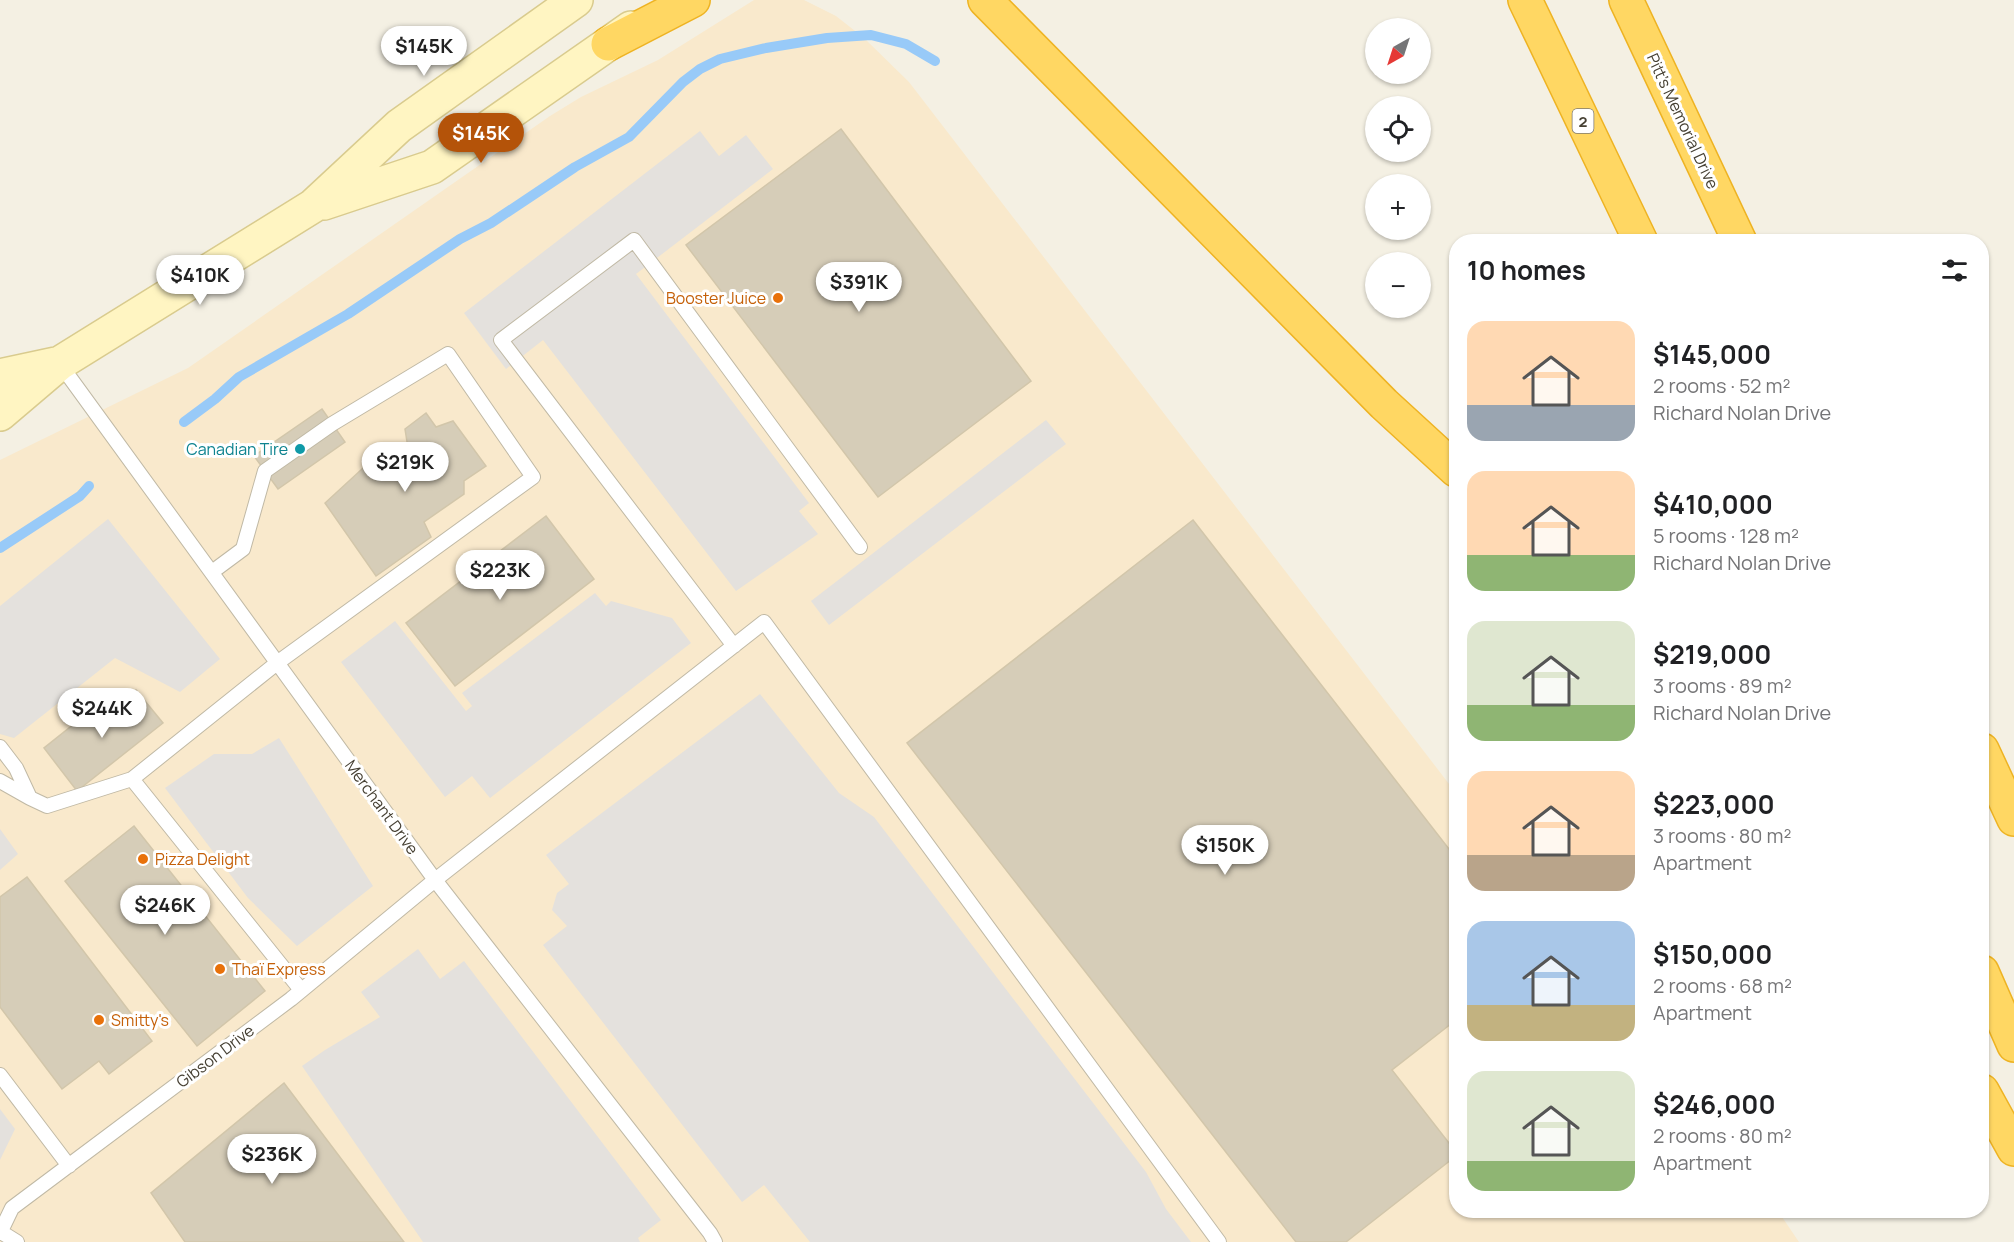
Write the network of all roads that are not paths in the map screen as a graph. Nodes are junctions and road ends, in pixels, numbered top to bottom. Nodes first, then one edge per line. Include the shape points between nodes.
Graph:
1 (576, 0) edge
2 (672, 0) edge
3 (693, 0) edge
4 (1525, 0) edge
5 (1626, 0) edge
6 (985, 1) edge
7 (608, 44) junction
8 (313, 206) junction
9 (1637, 234) edge
10 (1736, 234) edge
11 (60, 363) junction
12 (0, 376) edge
13 (0, 414) edge
14 (1449, 464) edge
15 (860, 547) dead end
16 (212, 572) junction
17 (734, 646) junction
18 (277, 663) junction
19 (0, 747) edge
20 (1989, 765) edge
21 (132, 779) junction
22 (0, 781) edge
23 (30, 798) junction
24 (2014, 819) edge
25 (435, 880) junction
26 (1989, 988) edge
27 (301, 990) junction
28 (2014, 1045) edge
29 (0, 1075) edge
30 (1989, 1104) edge
31 (2014, 1149) edge
32 (69, 1166) junction
33 (0, 1233) edge
34 (18, 1242) edge
35 (715, 1242) edge
36 (1220, 1242) edge

1 - 8 main road via 399,126
2 - 7 main road
3 - 7 highway
4 - 9 highway, 2
5 - 10 highway, Pitt's Memorial Drive
6 - 14 highway via 1384,404
7 - 8 main road via 432,167
8 - 11 main road
11 - 12 main road
11 - 13 main road
11 - 16 lane, Merchant Drive
15 - 17 lane via 634,240 501,340
16 - 18 lane, Merchant Drive
16 - 18 lane via 243,549 265,471 332,424 448,354 533,477
17 - 25 lane, Gibson Drive
17 - 36 lane, Gibson Drive via 764,622
18 - 21 lane
18 - 25 lane, Merchant Drive
19 - 23 lane via 16,768
20 - 24 highway
21 - 23 lane via 47,806
21 - 27 lane
22 - 23 lane
25 - 27 lane, Gibson Drive
25 - 35 lane, Merchant Drive
26 - 28 highway
27 - 32 lane, Gibson Drive
29 - 32 lane
30 - 31 highway
32 - 33 lane, Gibson Drive via 12,1208
33 - 34 lane

